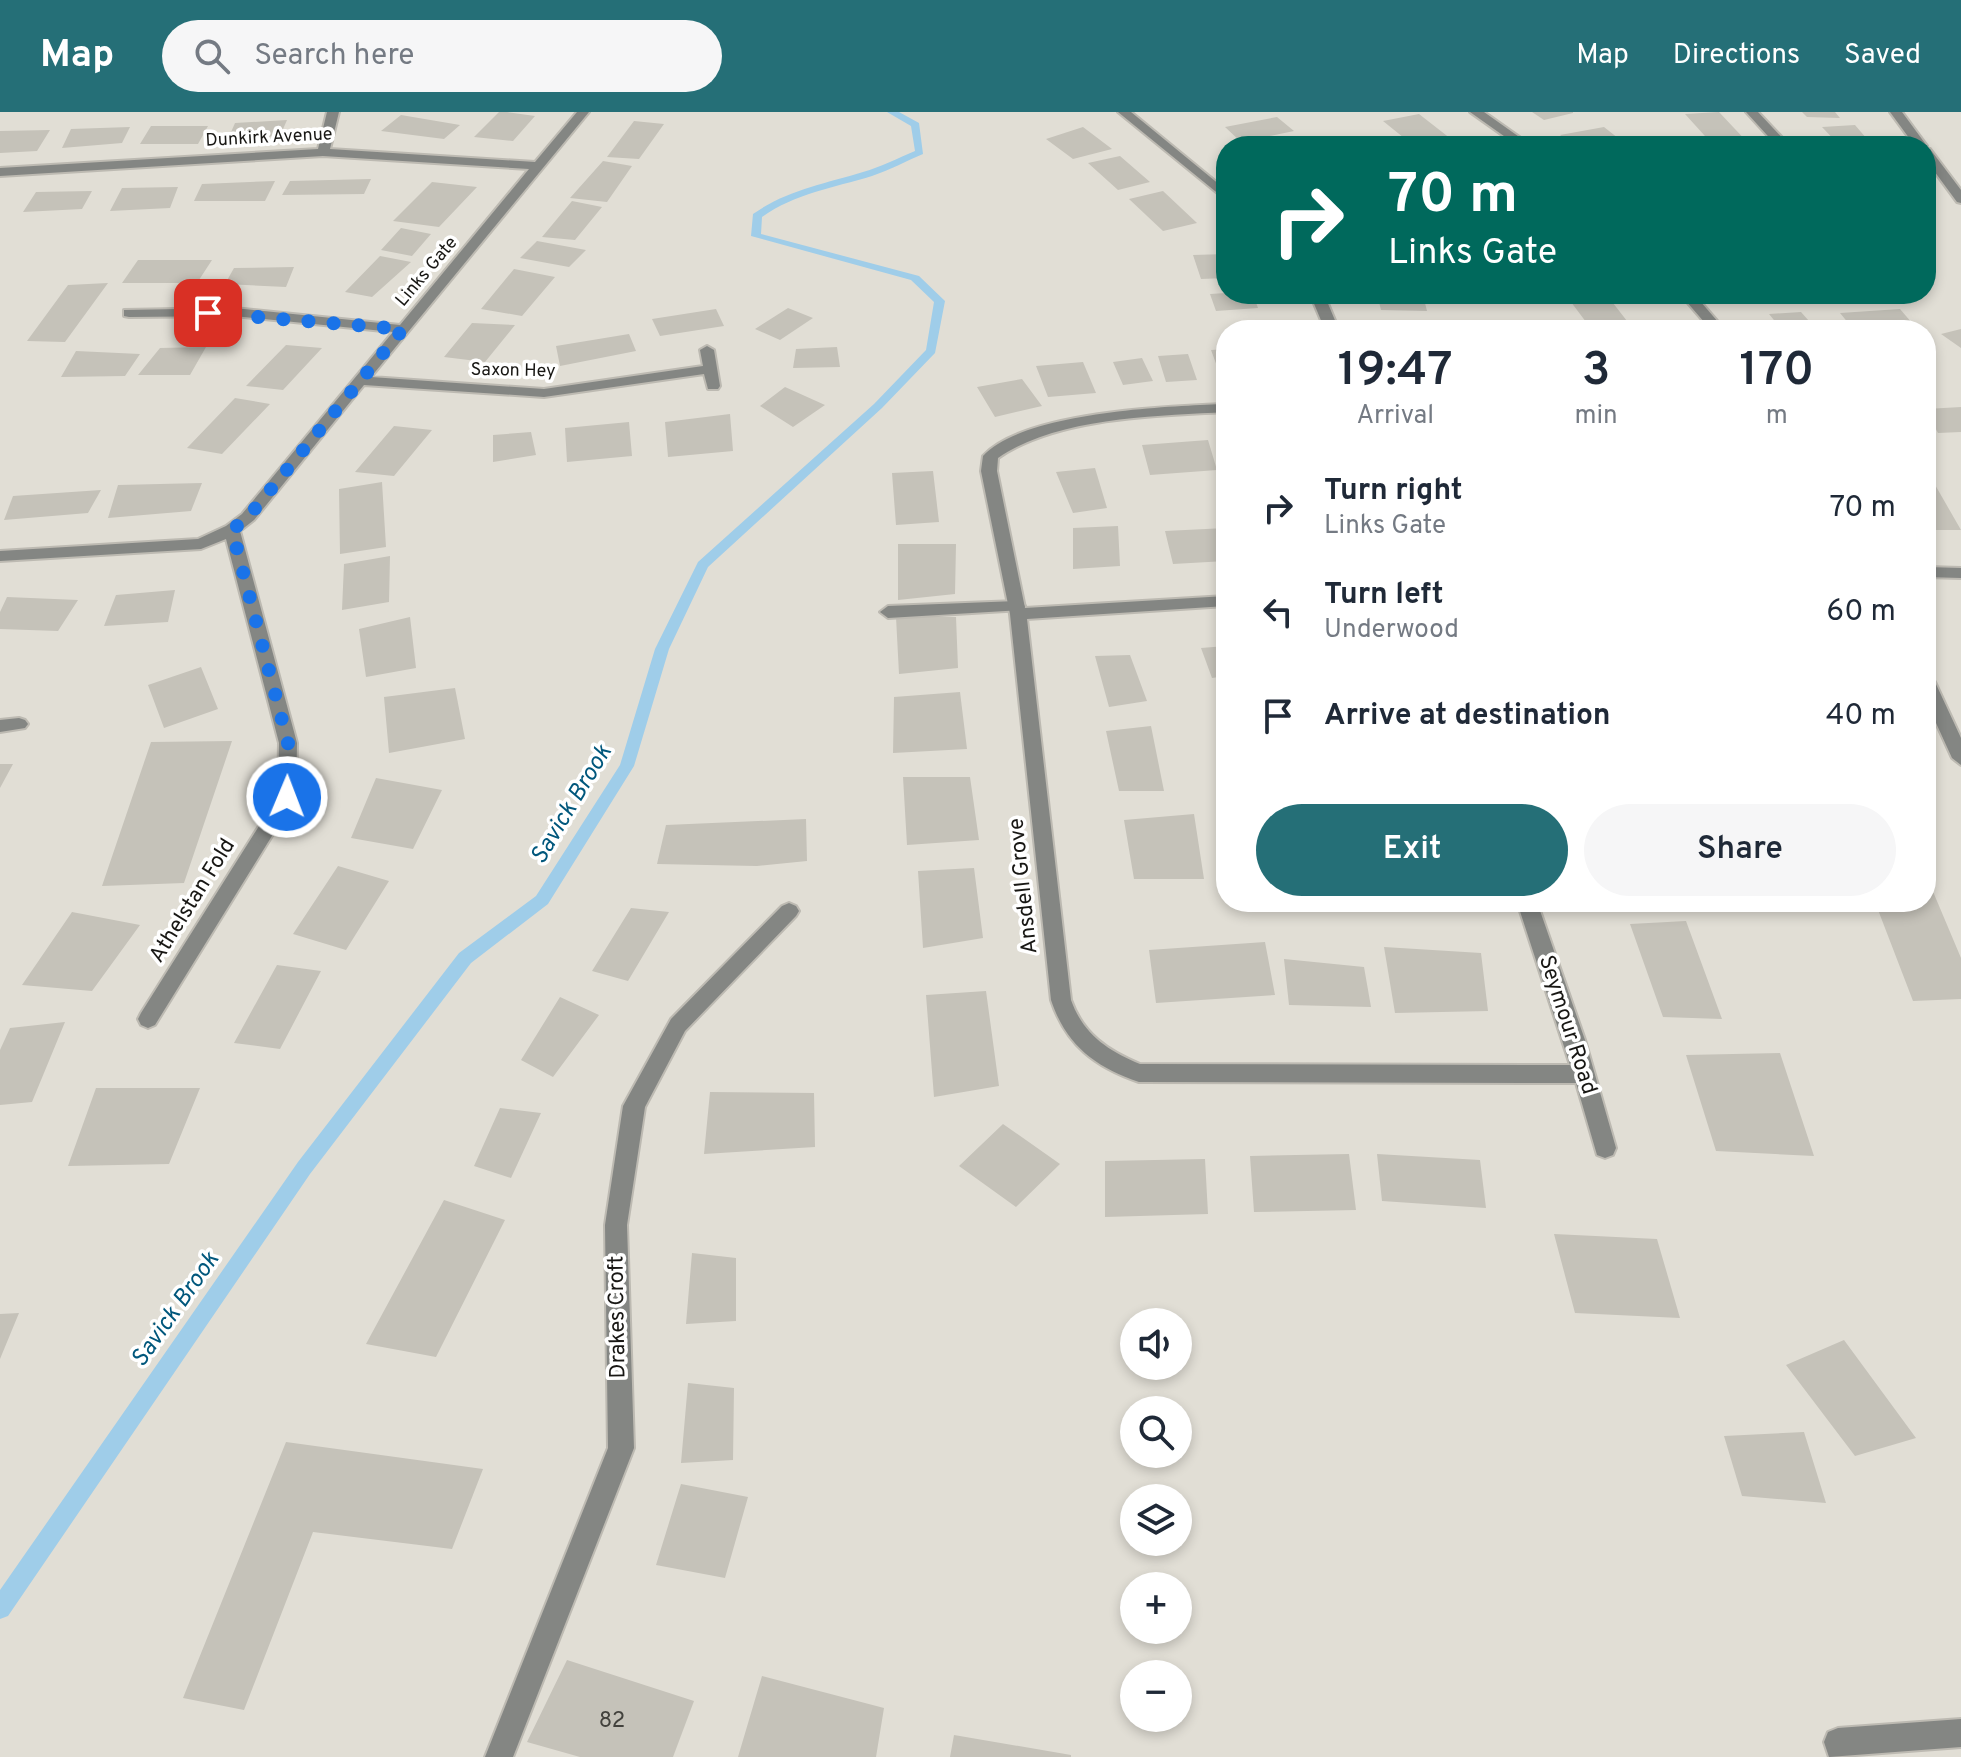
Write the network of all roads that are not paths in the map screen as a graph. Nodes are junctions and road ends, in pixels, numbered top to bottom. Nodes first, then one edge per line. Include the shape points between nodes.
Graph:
1 (333, 112) edge
2 (583, 112) edge
3 (1124, 112) edge
4 (1476, 112) edge
5 (1752, 112) edge
6 (1896, 112) edge
7 (1511, 136) edge
8 (1775, 136) edge
9 (1914, 136) edge
10 (323, 152) junction
11 (1936, 165) edge
12 (540, 166) junction
13 (0, 172) edge
14 (1216, 188) edge
15 (1961, 199) edge
16 (1696, 304) edge
17 (129, 313) dead end
18 (1709, 320) edge
19 (403, 329) junction
20 (707, 350) dead end
21 (710, 369) junction
22 (362, 381) junction
23 (713, 386) dead end
24 (1216, 409) edge
25 (232, 530) junction
26 (0, 556) edge
27 (1936, 572) edge
28 (1961, 573) edge
29 (1216, 601) edge
30 (1018, 610) junction
31 (888, 612) dead end
32 (1936, 704) edge
33 (19, 724) dead end
34 (0, 726) edge
35 (1961, 758) edge
36 (789, 911) dead end
37 (1530, 912) edge
38 (148, 1019) dead end
39 (1584, 1074) junction
40 (1605, 1148) dead end
41 (1961, 1733) edge
42 (499, 1757) edge
43 (1843, 1757) edge

1 - 10 street
2 - 12 street, Links Gate
3 - 14 street
4 - 7 street
5 - 8 street
6 - 9 street
10 - 12 street, Dunkirk Avenue
10 - 13 street, Dunkirk Avenue
11 - 15 street
12 - 19 street, Links Gate
16 - 18 street
17 - 19 street via 234,312
19 - 22 street, Links Gate
20 - 21 street
21 - 22 street, Saxon Hey via 544,393
21 - 23 street
22 - 25 street, Links Gate
24 - 30 street, Ansdell Grove via 1147,412 1014,439 991,456 989,471
25 - 26 street, Links Gate via 201,544
25 - 38 street, Athelstan Fold via 288,743 287,797
27 - 28 street
29 - 30 street
30 - 31 street
30 - 39 street, Ansdell Grove via 1061,1000 1077,1036 1104,1059 1139,1073
32 - 35 street
33 - 34 street
36 - 42 street, Drakes Croft via 678,1025 634,1106 616,1225 621,1448
37 - 39 street, Seymour Road
39 - 40 street, Seymour Road
41 - 43 street via 1838,1742

